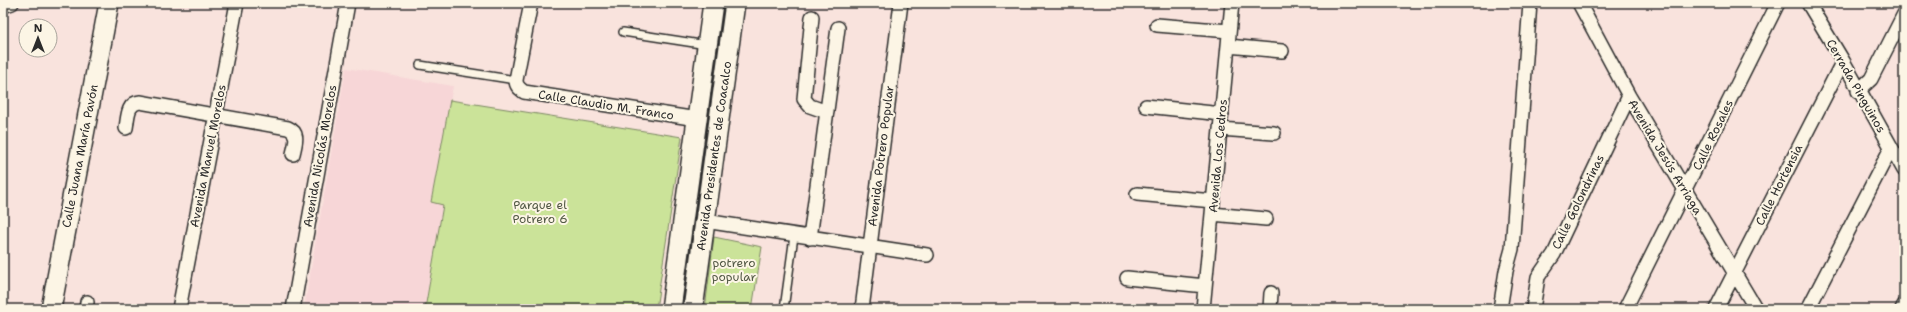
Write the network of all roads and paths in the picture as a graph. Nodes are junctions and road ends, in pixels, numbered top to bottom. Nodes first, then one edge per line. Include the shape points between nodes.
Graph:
1 (12, 3) edge
2 (236, 3) edge
3 (348, 3) edge
4 (531, 3) edge
5 (713, 3) edge
6 (735, 3) edge
7 (901, 3) edge
8 (1232, 3) edge
9 (1530, 3) edge
10 (1579, 3) edge
11 (1778, 3) edge
12 (1808, 3) edge
13 (105, 5) edge
14 (3, 6) edge
15 (1904, 14) edge
16 (812, 16) dead end
17 (1157, 25) dead end
18 (838, 28) dead end
19 (1229, 31) junction
20 (623, 32) dead end
21 (707, 45) junction
22 (1228, 46) junction
23 (1282, 51) dead end
24 (1843, 61) junction
25 (420, 65) dead end
26 (517, 84) junction
27 (1858, 90) junction
28 (1629, 96) junction
29 (1146, 106) dead end
30 (827, 112) junction
31 (216, 114) junction
32 (1222, 114) junction
33 (697, 119) junction
34 (126, 128) dead end
35 (1220, 129) junction
36 (1274, 133) dead end
37 (1891, 148) junction
38 (293, 154) dead end
39 (1904, 170) edge
40 (1685, 191) junction
41 (1137, 194) dead end
42 (1213, 208) junction
43 (1266, 219) dead end
44 (705, 222) junction
45 (794, 236) junction
46 (810, 238) junction
47 (870, 247) junction
48 (928, 255) dead end
49 (1734, 273) junction
50 (1127, 278) dead end
51 (1205, 286) junction
52 (1271, 293) dead end
53 (671, 303) edge
54 (693, 304) edge
55 (1904, 305) edge
56 (51, 309) edge
57 (179, 309) edge
58 (293, 309) edge
59 (784, 309) edge
60 (862, 309) edge
61 (1203, 309) edge
62 (1270, 309) edge
63 (1500, 309) edge
64 (1534, 309) edge
65 (1625, 309) edge
66 (1716, 309) edge
67 (1756, 309) edge
68 (1808, 309) edge
69 (1902, 309) edge

1 - 14 street
2 - 31 street, Avenida Manuel Morelos
3 - 58 street, Avenida Nicolás Morelos
4 - 26 street
5 - 21 street, Avenida Presidentes de Coacalco
6 - 44 street, Avenida Presidentes de Coacalco
7 - 47 street, Avenida Potrero Popular
8 - 19 street, Avenida Los Cedros
9 - 63 street via 1512,249
10 - 28 street, Avenida Jesús Arriaga
11 - 40 street, Calle Rosales
12 - 24 street, Cerrada Pinguinos
13 - 56 street, Calle Juana María Pavón
15 - 27 street via 1871,79
16 - 30 street via 804,99 810,106
17 - 19 street
18 - 30 street
19 - 22 street, Avenida Los Cedros
20 - 21 lane
21 - 33 street, Avenida Presidentes de Coacalco
22 - 23 street
22 - 32 street, Avenida Los Cedros
24 - 27 street, Cerrada Pinguinos
24 - 49 street, Calle Hortensia
25 - 26 lane
26 - 33 street, Calle Claudio M. Franco via 524,92
27 - 37 street, Cerrada Pinguinos
28 - 40 street, Avenida Jesús Arriaga
28 - 64 street, Calle Golondrinas via 1554,254 1538,277
29 - 32 street
30 - 46 street
31 - 34 street via 136,102 129,110
31 - 38 street via 292,129 296,135
31 - 57 street, Avenida Manuel Morelos
32 - 35 street, Avenida Los Cedros
33 - 53 street, Avenida Presidentes de Coacalco
35 - 36 street
35 - 42 street, Avenida Los Cedros
37 - 39 street, Cerrada Pinguinos
37 - 68 street
40 - 49 street, Avenida Jesús Arriaga
40 - 65 street, Calle Rosales
41 - 42 street
42 - 43 street
42 - 51 street, Avenida Los Cedros
44 - 45 street
44 - 54 street, Avenida Presidentes de Coacalco
45 - 46 street
45 - 59 lane
46 - 47 street
47 - 48 street
47 - 60 street, Avenida Potrero Popular
49 - 66 street, Calle Hortensia
49 - 67 street, Avenida Jesús Arriaga
50 - 51 street
51 - 61 street, Avenida Los Cedros
52 - 62 street
53 - 54 street
55 - 69 street

